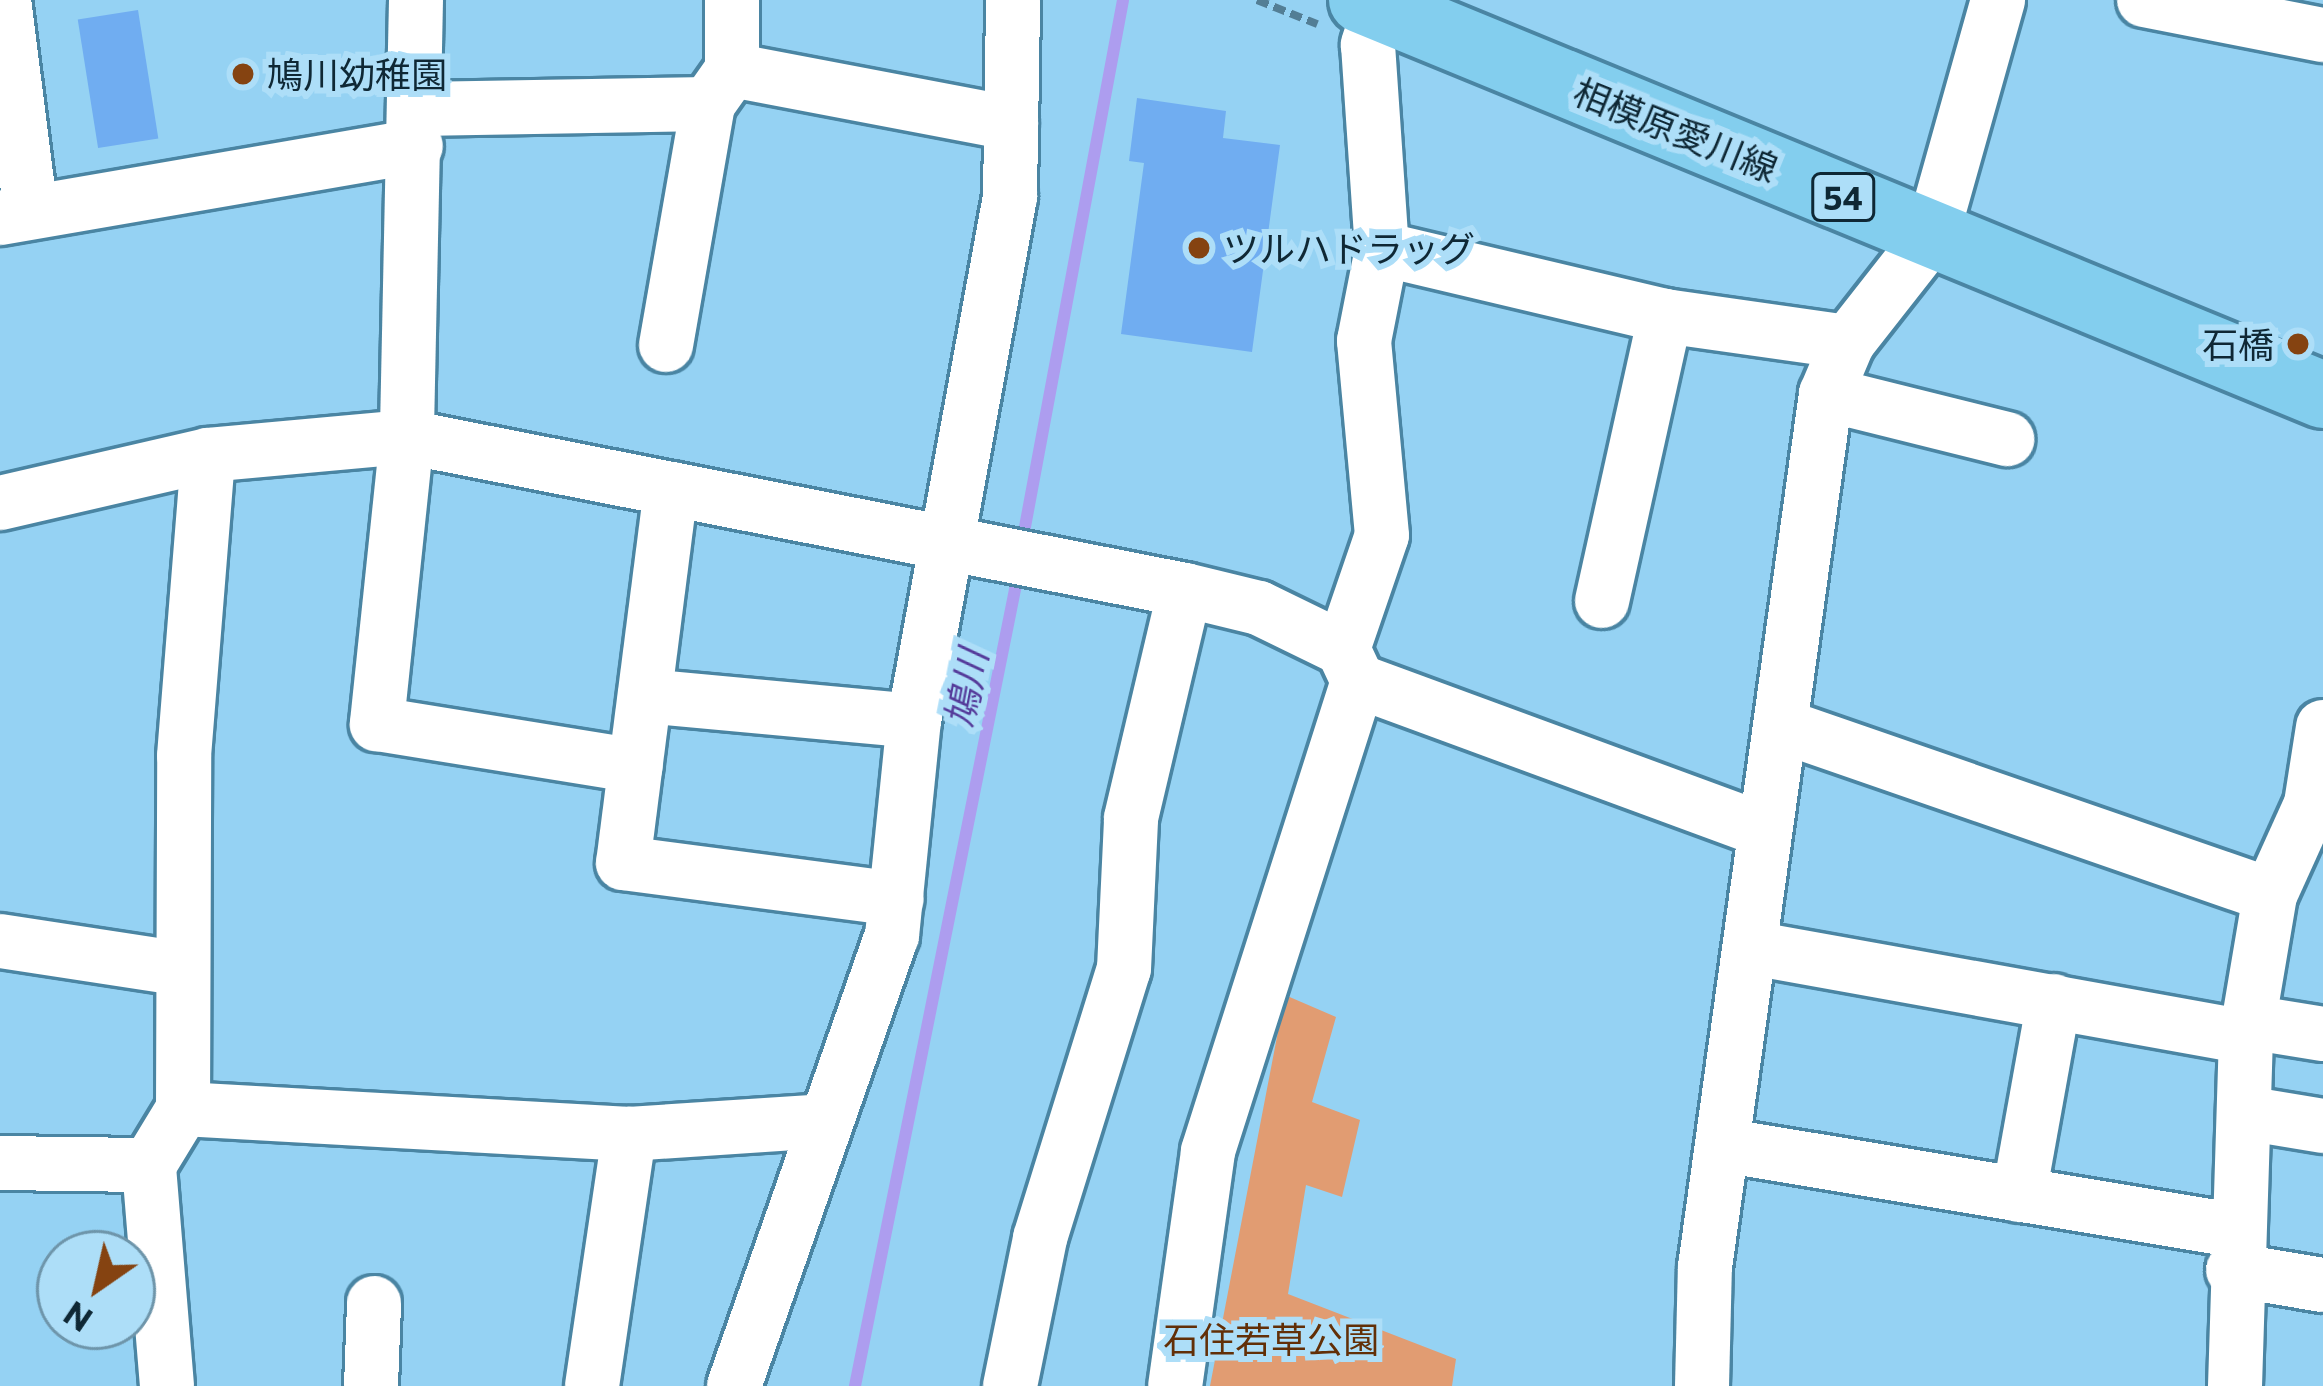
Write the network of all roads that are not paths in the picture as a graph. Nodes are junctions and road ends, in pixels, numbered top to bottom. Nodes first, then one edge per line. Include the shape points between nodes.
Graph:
1 (4, 0) edge
2 (416, 0) edge
3 (732, 0) edge
4 (1013, 0) edge
5 (1998, 0) edge
6 (2144, 0) edge
7 (1371, 3) edge
8 (2323, 35) edge
9 (720, 87) junction
10 (1011, 123) junction
11 (417, 127) junction
12 (15, 212) edge
13 (1932, 235) junction
14 (1382, 249) junction
15 (1665, 316) junction
16 (1848, 342) junction
17 (666, 345) dead end
18 (1826, 394) junction
19 (2323, 395) edge
20 (407, 437) junction
21 (2007, 439) dead end
22 (208, 455) junction
23 (671, 489) junction
24 (0, 503) edge
25 (959, 545) junction
26 (1184, 590) junction
27 (1602, 601) dead end
28 (1351, 665) junction
29 (645, 696) junction
30 (914, 721) junction
31 (1782, 726) junction
32 (2323, 727) edge
33 (636, 766) junction
34 (1761, 829) junction
35 (2310, 850) edge
36 (2270, 896) junction
37 (897, 899) junction
38 (0, 941) edge
39 (1752, 948) junction
40 (182, 969) junction
41 (2054, 1001) junction
42 (2247, 1029) junction
43 (2323, 1034) edge
44 (183, 1109) junction
45 (2245, 1113) junction
46 (824, 1121) junction
47 (2323, 1126) edge
48 (629, 1134) junction
49 (1728, 1146) junction
50 (0, 1163) edge
51 (149, 1166) junction
52 (2019, 1195) junction
53 (2233, 1250) junction
54 (2323, 1285) edge
55 (374, 1303) dead end
56 (167, 1386) edge
57 (370, 1386) edge
58 (592, 1386) edge
59 (734, 1386) edge
60 (1010, 1386) edge
61 (1175, 1386) edge
62 (1702, 1386) edge
63 (2235, 1386) edge

1 - 12 street
2 - 11 street
3 - 9 street
4 - 10 street
5 - 13 street
6 - 8 street
7 - 13 main road, 相模原愛川線 / 54
7 - 14 street
9 - 10 street
9 - 11 street
9 - 17 street
10 - 25 street via 1010,197
11 - 12 street
11 - 20 street
13 - 16 street
13 - 19 main road, 相模原愛川線 / 54
14 - 15 street
14 - 28 street via 1364,341 1382,535
15 - 16 street
15 - 27 street
16 - 18 street
18 - 21 street
18 - 31 street
20 - 22 street
20 - 23 street
20 - 33 street via 376,724
22 - 24 street via 107,470
22 - 40 street via 184,756
23 - 25 street
23 - 29 street
25 - 26 street
25 - 30 street
26 - 28 street via 1259,608
26 - 60 street via 1131,818 1124,969 1040,1238
28 - 34 street
28 - 61 street via 1208,1152
29 - 30 street
29 - 33 street
30 - 37 street
31 - 34 street
31 - 36 street
32 - 35 street
33 - 37 street via 623,863
34 - 39 street
35 - 36 street
36 - 42 street
37 - 46 street
38 - 40 street
39 - 41 street
39 - 49 street
40 - 44 street
41 - 42 street
41 - 52 street
42 - 43 street
42 - 45 street
44 - 48 street
44 - 51 street
45 - 47 street
45 - 53 street
46 - 48 street
46 - 59 street
48 - 58 street
49 - 52 street
49 - 62 street via 1706,1267
50 - 51 street
51 - 56 street
52 - 53 street
53 - 54 street
53 - 63 street
55 - 57 street

